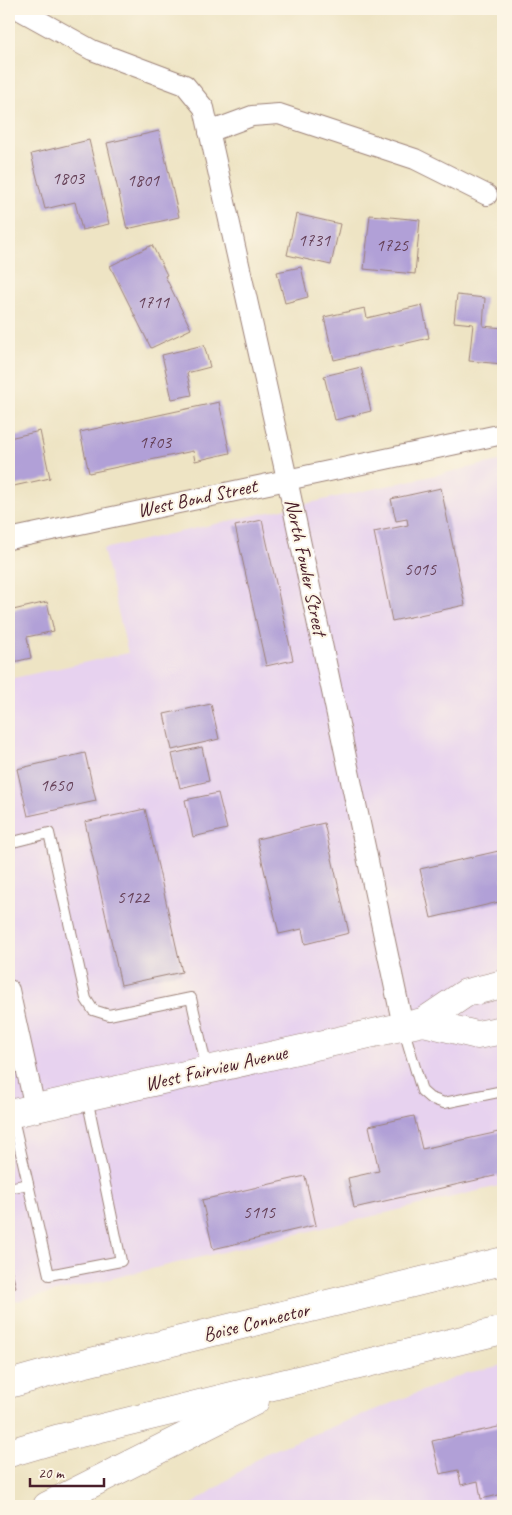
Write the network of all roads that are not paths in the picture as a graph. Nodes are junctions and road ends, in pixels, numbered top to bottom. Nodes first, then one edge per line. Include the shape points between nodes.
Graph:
1 (18, 9) edge
2 (209, 132) junction
3 (487, 194) dead end
4 (503, 434) edge
5 (287, 479) junction
6 (9, 539) edge
7 (9, 843) edge
8 (503, 984) edge
9 (9, 990) edge
10 (413, 1024) junction
11 (503, 1030) edge
12 (207, 1070) junction
13 (503, 1091) edge
14 (87, 1097) junction
15 (19, 1112) edge
16 (28, 1184) junction
17 (9, 1188) edge
18 (503, 1261) edge
19 (503, 1330) edge
20 (299, 1379) junction
21 (9, 1384) edge
22 (9, 1453) edge
23 (47, 1506) edge

1 - 2 street, North Fowler Street via 92,50 185,84 204,108
2 - 3 street via 252,116 279,114 415,159
2 - 5 street, North Fowler Street
4 - 5 street, West Bond Street
5 - 6 street, West Bond Street
5 - 10 street, North Fowler Street
7 - 12 lane via 49,833 86,999 93,1010 109,1015 192,998
8 - 10 main road, West Fairview Avenue via 466,993
9 - 15 street
10 - 11 main road, West Fairview Avenue via 477,1035
10 - 12 main road, West Fairview Avenue
10 - 13 lane via 422,1091 430,1098 444,1103
12 - 14 main road, West Fairview Avenue
14 - 15 main road, West Fairview Avenue
14 - 16 lane via 121,1261 49,1275
15 - 16 lane
16 - 17 lane
18 - 21 main road, Boise Connector
19 - 20 main road
20 - 22 main road
20 - 23 main road

